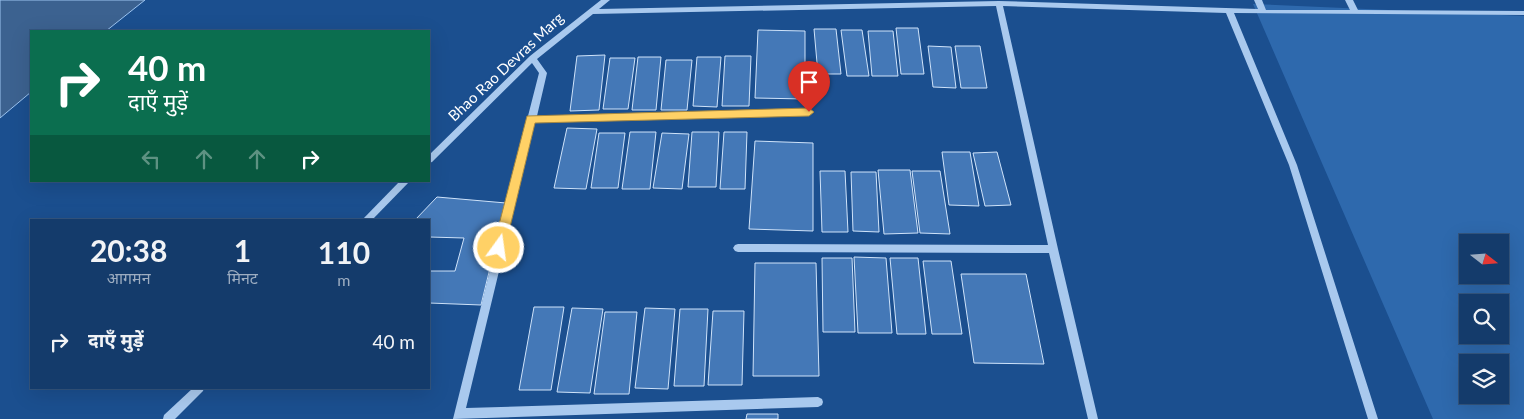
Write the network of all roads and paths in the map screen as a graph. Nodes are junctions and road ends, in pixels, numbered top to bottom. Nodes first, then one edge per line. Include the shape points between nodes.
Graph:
1 (606, 0) edge
2 (1258, 0) edge
3 (1349, 0) edge
4 (999, 3) junction
5 (764, 4) edge
6 (1115, 4) edge
7 (1229, 10) junction
8 (591, 12) junction
9 (1263, 12) junction
10 (1355, 12) junction
11 (1524, 13) edge
12 (533, 58) junction
13 (809, 112) dead end
14 (530, 119) junction
15 (430, 159) edge
16 (405, 182) edge
17 (367, 219) edge
18 (738, 248) dead end
19 (1053, 249) junction
20 (198, 389) edge
21 (818, 402) dead end
22 (459, 416) edge
23 (168, 419) edge
24 (1093, 419) edge
25 (1373, 419) edge

1 - 8 street, Bhao Rao Devras Marg
2 - 9 street
3 - 10 street
4 - 5 street
4 - 6 street
4 - 19 street
5 - 8 street
6 - 7 street
7 - 9 street
7 - 25 street via 1292,165
8 - 12 street, Bhao Rao Devras Marg
9 - 10 street
10 - 11 street
12 - 14 street via 542,73
12 - 15 street, Bhao Rao Devras Marg
13 - 14 street
14 - 22 street
16 - 17 street
18 - 19 street
19 - 24 street
20 - 23 street
21 - 22 street

